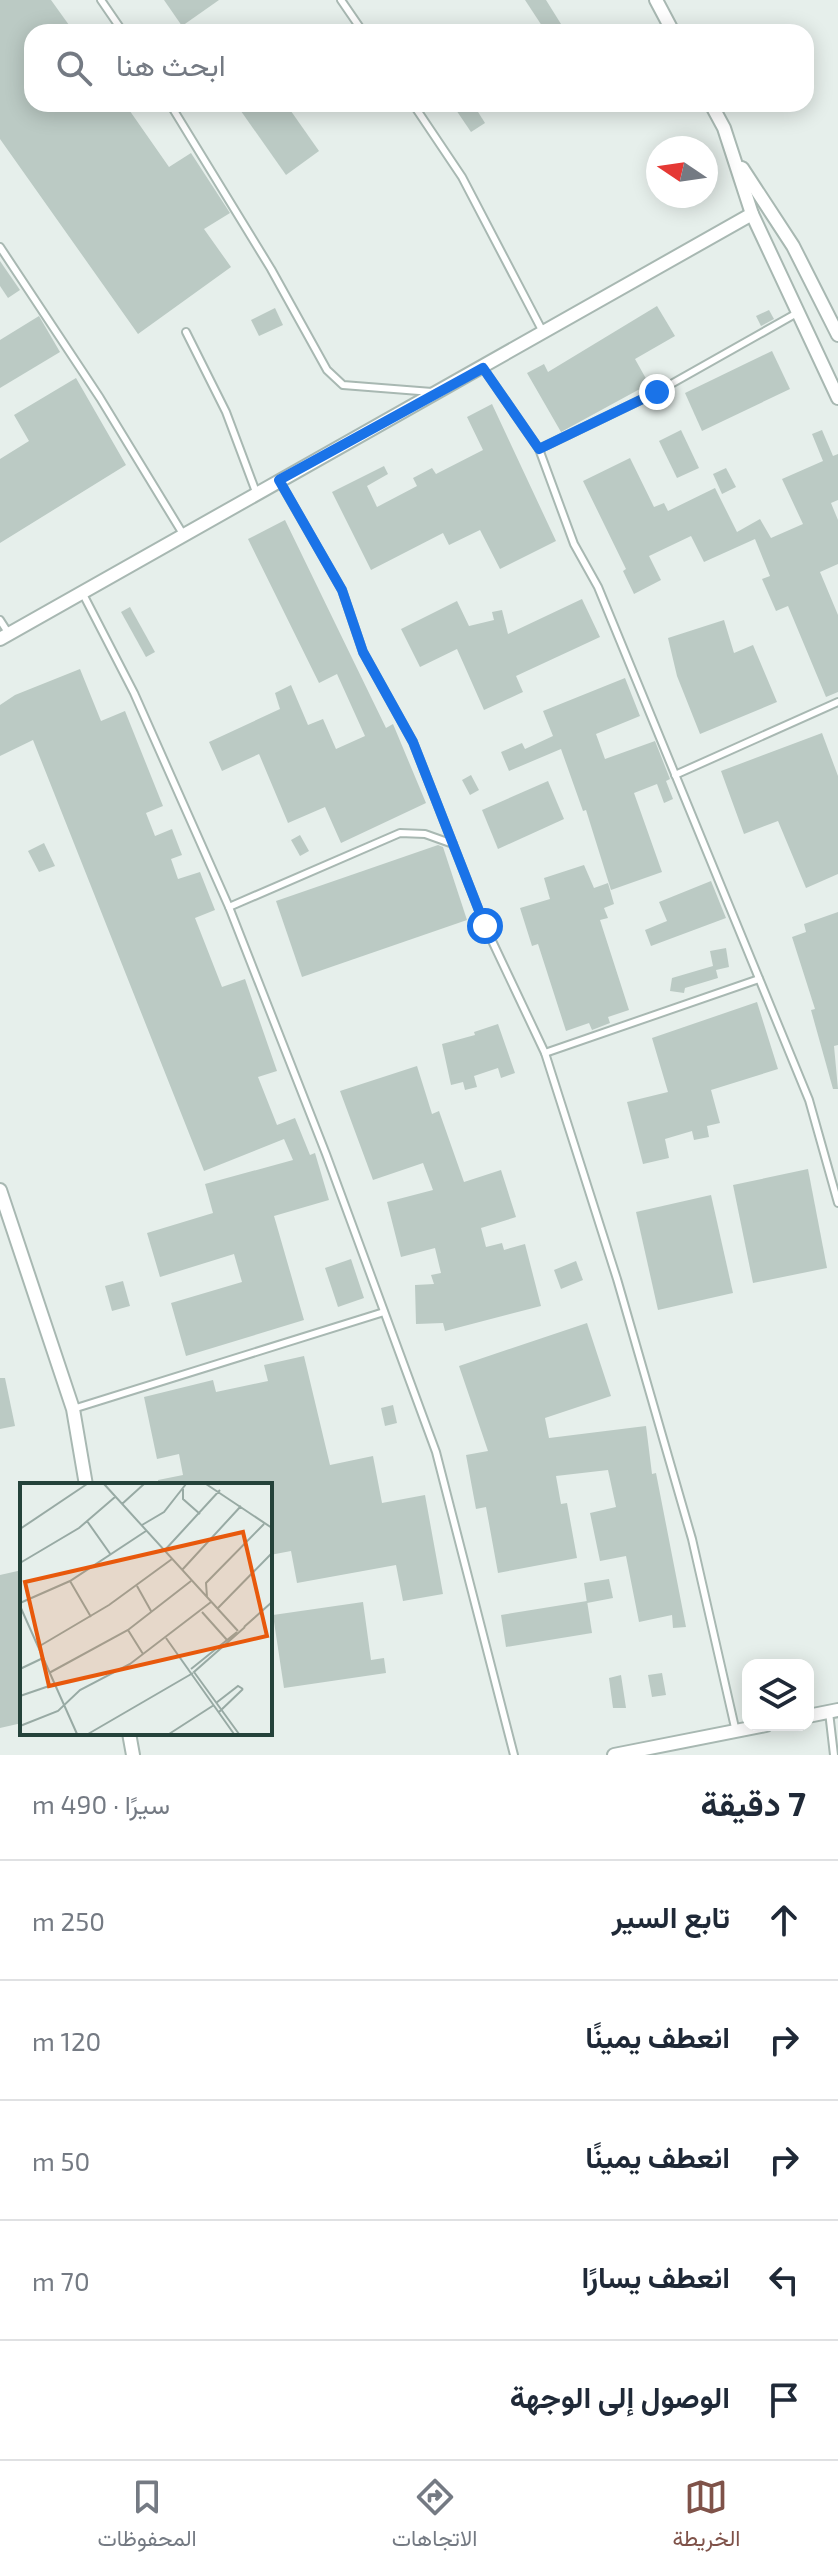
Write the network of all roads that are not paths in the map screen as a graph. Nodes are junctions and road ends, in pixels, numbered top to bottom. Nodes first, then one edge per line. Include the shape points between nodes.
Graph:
1 (101, 0) edge
2 (341, 0) edge
3 (656, 0) edge
4 (118, 24) edge
5 (358, 24) edge
6 (669, 24) edge
7 (175, 112) edge
8 (418, 112) edge
9 (714, 112) edge
10 (732, 152) junction
11 (752, 214) junction
12 (0, 247) edge
13 (797, 313) junction
14 (186, 332) dead end
15 (543, 332) junction
16 (838, 335) edge
17 (483, 368) junction
18 (437, 392) junction
19 (838, 398) edge
20 (539, 449) junction
21 (279, 480) junction
22 (256, 492) junction
23 (183, 534) junction
24 (81, 591) junction
25 (0, 620) edge
26 (4, 637) edge
27 (838, 702) edge
28 (675, 775) junction
29 (453, 844) junction
30 (229, 907) junction
31 (759, 979) junction
32 (545, 1053) junction
33 (0, 1190) edge
34 (838, 1203) edge
35 (384, 1312) junction
36 (73, 1409) junction
37 (86, 1483) edge
38 (833, 1711) edge
39 (742, 1731) edge
40 (736, 1732) junction
41 (129, 1735) edge
42 (133, 1755) edge
43 (514, 1755) edge
44 (614, 1755) edge
45 (834, 1755) edge

1 - 4 lane
2 - 5 lane
3 - 6 street
7 - 18 lane via 327,370 343,385
8 - 15 lane via 462,177
9 - 10 street
10 - 11 street
10 - 16 street via 793,246
11 - 13 street
11 - 15 street
12 - 23 lane
13 - 19 street
13 - 20 lane via 657,392
14 - 22 lane via 226,412
15 - 17 street
17 - 18 street
17 - 20 lane
18 - 21 street
20 - 28 lane via 574,544 598,587
21 - 22 street
21 - 29 lane via 342,590 363,652 413,742
22 - 23 street
23 - 24 street
24 - 26 street
24 - 30 lane via 134,693
25 - 26 lane
27 - 28 lane
28 - 31 lane
29 - 30 lane via 425,834 400,833
29 - 32 lane
30 - 35 lane
31 - 32 lane
31 - 34 lane via 809,1100
32 - 40 lane via 692,1539
33 - 36 street
35 - 36 lane
35 - 43 lane via 436,1452
36 - 37 street
38 - 45 lane
39 - 40 street
40 - 44 street
41 - 42 street

